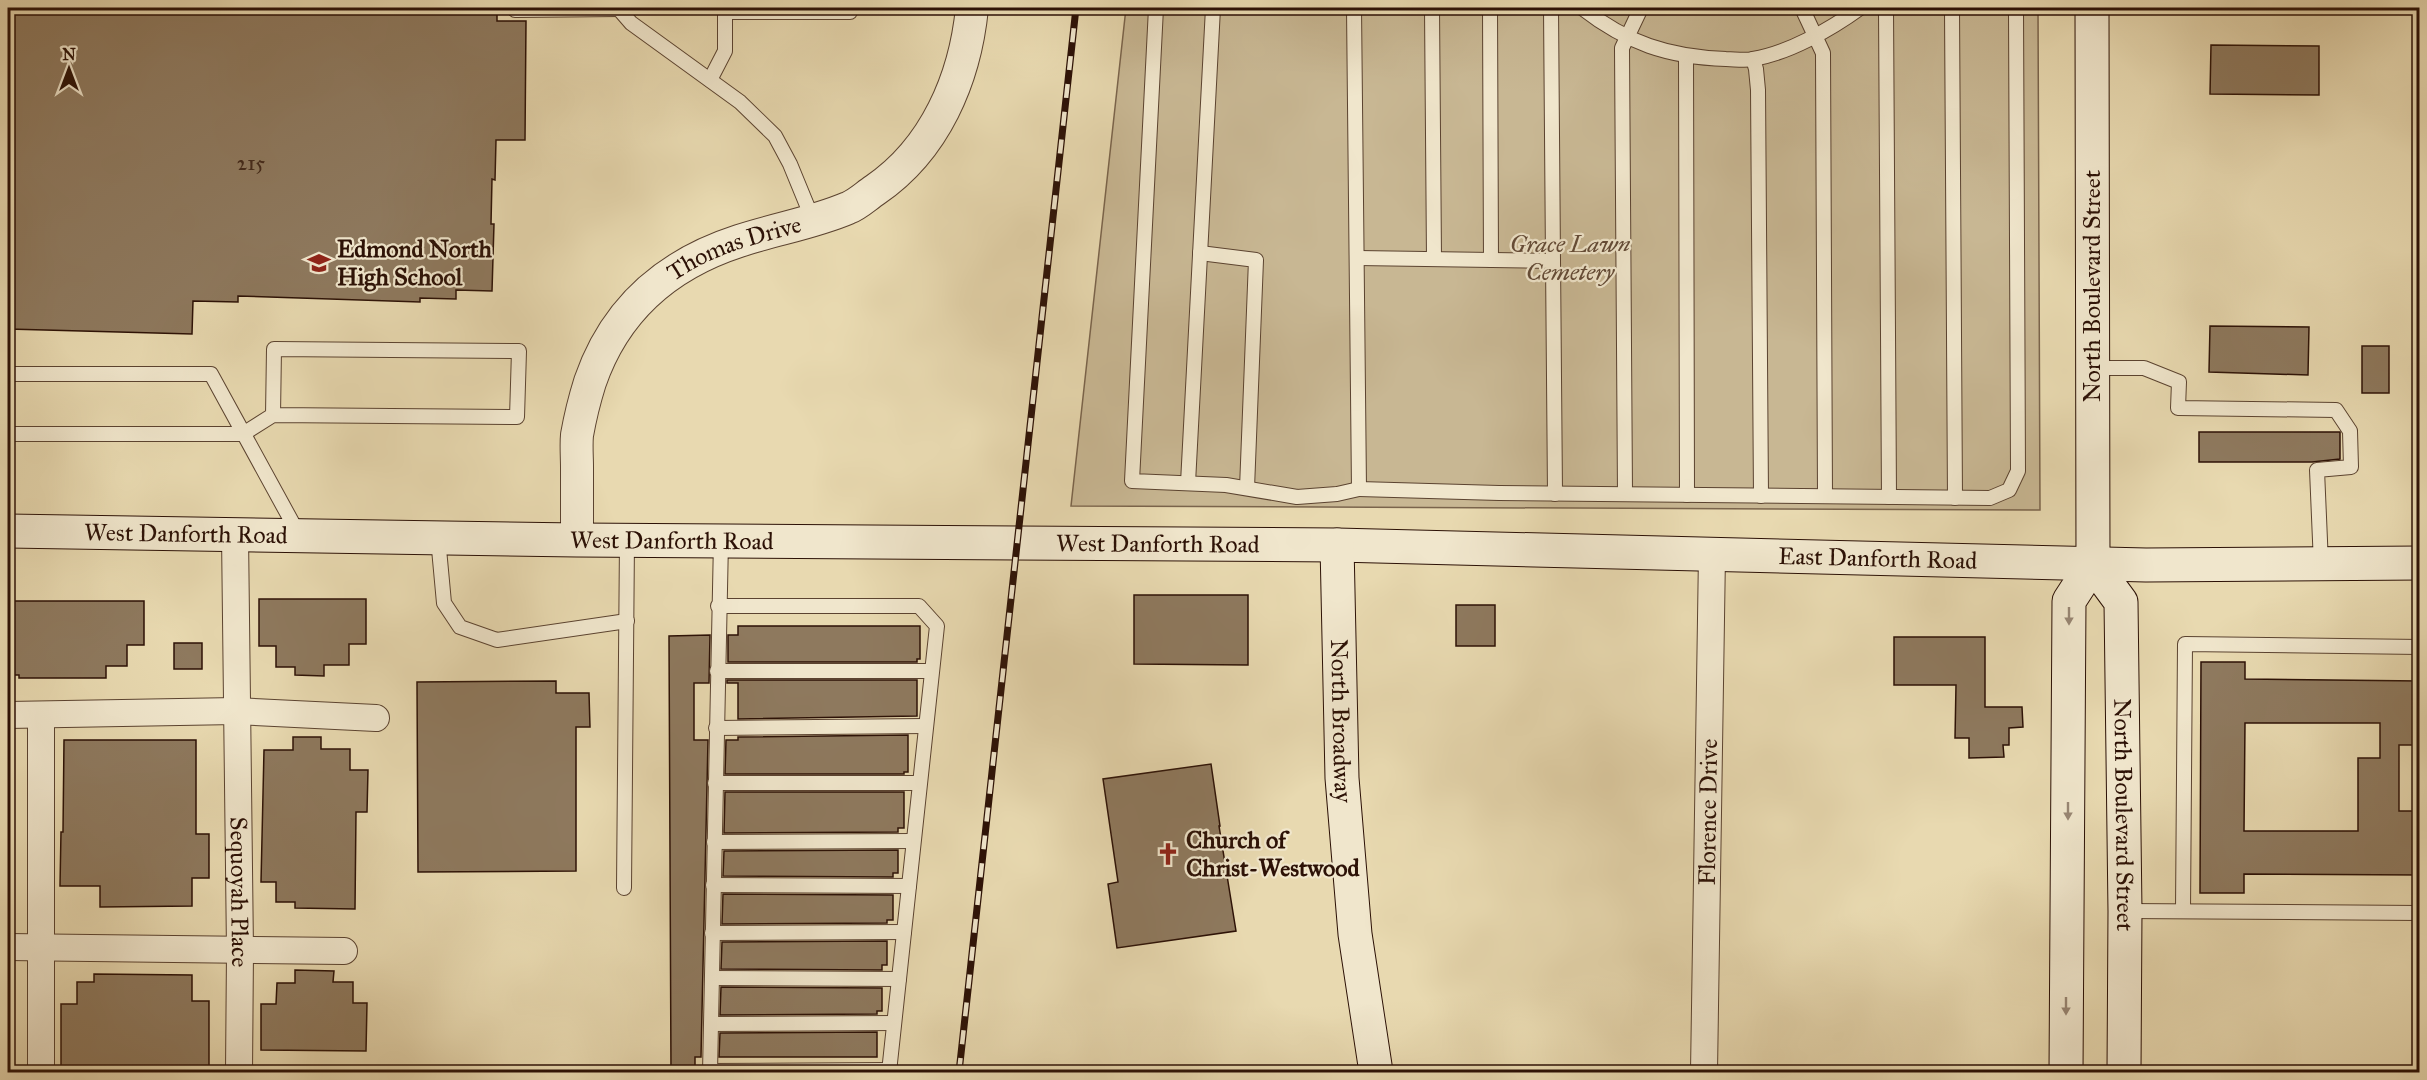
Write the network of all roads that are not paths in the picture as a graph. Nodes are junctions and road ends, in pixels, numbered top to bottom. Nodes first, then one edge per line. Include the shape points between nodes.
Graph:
1 (619, 8) edge
2 (850, 8) edge
3 (972, 8) edge
4 (1156, 8) edge
5 (1213, 8) edge
6 (1354, 8) edge
7 (1432, 8) edge
8 (1490, 8) edge
9 (1551, 8) edge
10 (1582, 8) edge
11 (1641, 8) edge
12 (1802, 8) edge
13 (1860, 8) edge
14 (1886, 8) edge
15 (1952, 8) edge
16 (2016, 8) edge
17 (2092, 8) edge
18 (514, 10) dead end
19 (725, 10) edge
20 (787, 10) edge
21 (1815, 36) junction
22 (1626, 37) junction
23 (1686, 56) junction
24 (1753, 59) junction
25 (710, 80) junction
26 (813, 220) junction
27 (1200, 253) junction
28 (1358, 258) junction
29 (1434, 259) junction
30 (1491, 260) junction
31 (1553, 261) junction
32 (2092, 368) junction
33 (8, 374) edge
34 (273, 415) junction
35 (8, 434) edge
36 (243, 434) junction
37 (1188, 483) junction
38 (1247, 488) junction
39 (1359, 489) junction
40 (1555, 494) junction
41 (1625, 494) junction
42 (1687, 495) junction
43 (1761, 496) junction
44 (1825, 496) junction
45 (1889, 497) junction
46 (1954, 498) junction
47 (8, 531) edge
48 (235, 535) junction
49 (299, 535) junction
50 (438, 538) junction
51 (577, 540) junction
52 (627, 540) junction
53 (721, 541) junction
54 (1337, 545) junction
55 (1712, 554) junction
56 (2420, 563) edge
57 (2093, 564) junction
58 (2321, 564) junction
59 (718, 606) junction
60 (627, 621) junction
61 (2420, 647) edge
62 (717, 671) junction
63 (931, 671) junction
64 (236, 711) junction
65 (8, 715) edge
66 (41, 715) junction
67 (376, 718) dead end
68 (925, 726) junction
69 (716, 728) junction
70 (715, 783) junction
71 (919, 783) junction
72 (914, 841) junction
73 (714, 842) junction
74 (713, 885) junction
75 (909, 886) junction
76 (624, 888) dead end
77 (2125, 911) junction
78 (2183, 911) junction
79 (2420, 913) edge
80 (904, 932) junction
81 (712, 933) junction
82 (8, 947) edge
83 (41, 948) junction
84 (240, 951) junction
85 (344, 951) dead end
86 (711, 978) junction
87 (899, 979) junction
88 (894, 1023) junction
89 (711, 1024) junction
90 (889, 1071) edge
91 (41, 1072) edge
92 (239, 1072) edge
93 (710, 1072) edge
94 (1376, 1072) edge
95 (1704, 1072) edge
96 (2066, 1072) edge
97 (2124, 1072) edge

1 - 18 lane
1 - 25 lane via 631,22
2 - 20 lane via 850,12
3 - 26 street, Thomas Drive via 969,33 948,101 922,147 891,179 851,207
4 - 37 lane via 1132,481
5 - 27 lane
6 - 28 lane
7 - 29 lane
8 - 30 lane
9 - 31 lane
10 - 22 lane
11 - 22 lane
12 - 21 lane
13 - 21 lane
14 - 45 lane
15 - 46 lane
16 - 46 lane via 2018,471 2009,490 2000,495
17 - 32 main road, North Boulevard Street
19 - 20 lane
19 - 25 lane via 725,51
21 - 24 lane
21 - 44 lane via 1822,53
22 - 23 lane
22 - 41 lane via 1622,48
23 - 24 lane
23 - 42 lane
24 - 43 lane via 1758,90
25 - 26 lane via 775,136
26 - 51 street, Thomas Drive via 697,257 662,278 634,305 607,343 590,382 577,436
27 - 37 lane
27 - 38 lane via 1256,260
28 - 29 lane
28 - 39 lane
29 - 30 lane
30 - 31 lane
31 - 40 lane
32 - 57 main road, North Boulevard Street
32 - 58 lane via 2144,368 2179,382 2178,408 2336,410 2350,431 2351,467 2317,470
33 - 36 lane via 211,374
34 - 34 lane via 517,417 519,351 274,349
34 - 36 lane
35 - 36 lane
36 - 49 lane
37 - 38 lane
38 - 39 lane via 1297,497
39 - 40 lane
40 - 41 lane
41 - 42 lane
42 - 43 lane
43 - 44 lane
44 - 45 lane
45 - 46 lane
47 - 48 main road, West Danforth Road
48 - 49 main road, West Danforth Road
48 - 64 street, Sequoyah Place
49 - 50 main road, West Danforth Road
50 - 51 main road, West Danforth Road
50 - 60 lane via 444,603 460,627 497,640
51 - 52 main road, West Danforth Road
52 - 53 main road, West Danforth Road
52 - 60 lane
53 - 54 main road, West Danforth Road
53 - 59 lane
54 - 55 main road, East Danforth Road
54 - 94 main road, North Broadway via 1342,777 1355,933
55 - 57 main road, East Danforth Road
55 - 95 street, Florence Drive
56 - 58 main road, East Danforth Road
57 - 58 main road, East Danforth Road
57 - 77 main road, North Boulevard Street via 2121,602
57 -> 96 main road via 2069,601
59 - 62 lane
59 - 63 lane via 919,606 937,626
60 - 76 lane
61 - 78 lane via 2185,644
62 - 63 lane
62 - 69 lane
63 - 68 lane
64 - 66 street
64 - 67 street
64 - 84 street, Sequoyah Place
65 - 66 street
66 - 83 street
68 - 69 lane
68 - 71 lane
69 - 70 lane
70 - 71 lane
70 - 73 lane
71 - 72 lane
72 - 73 lane
72 - 75 lane
73 - 74 lane
74 - 75 lane
74 - 81 lane
75 - 80 lane
77 - 78 lane
77 - 97 main road, North Boulevard Street
78 - 79 lane
80 - 81 lane
80 - 87 lane
81 - 86 lane
82 - 83 street
83 - 84 street
83 - 91 street
84 - 85 street
84 - 92 street, Sequoyah Place
86 - 87 lane
86 - 89 lane
87 - 88 lane
88 - 89 lane
88 - 90 lane
89 - 93 lane
90 - 93 lane

